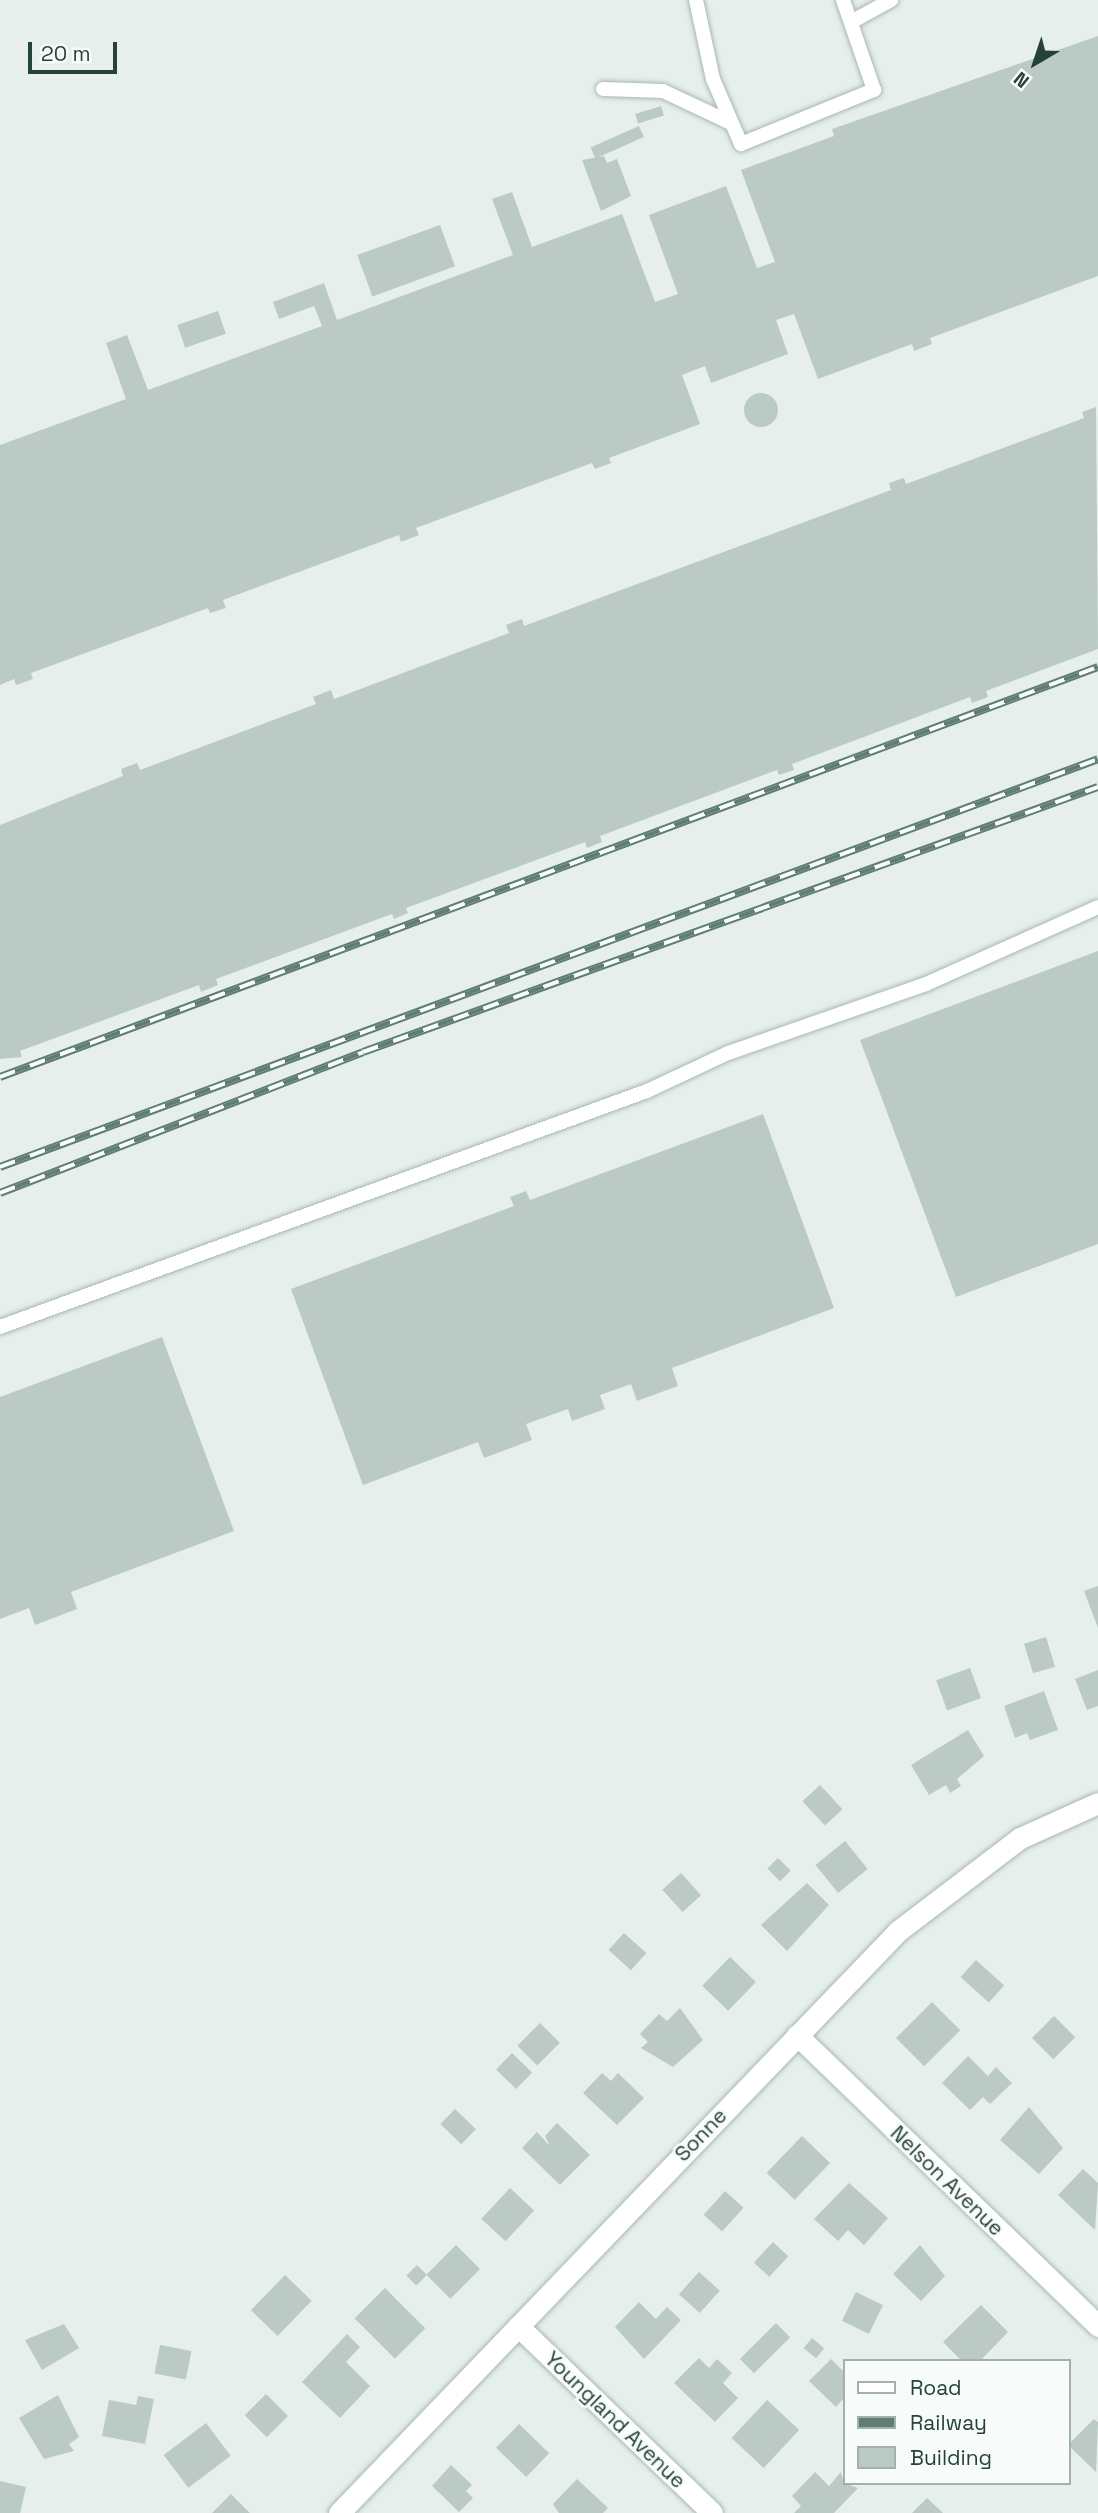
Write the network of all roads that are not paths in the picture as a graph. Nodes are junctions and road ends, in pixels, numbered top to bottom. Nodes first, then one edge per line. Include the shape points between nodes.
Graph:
1 (696, 0) edge
2 (843, 0) edge
3 (891, 0) edge
4 (851, 22) junction
5 (603, 89) dead end
6 (729, 122) junction
7 (1098, 907) edge
8 (0, 1327) edge
9 (1098, 1802) edge
10 (797, 2035) junction
11 (518, 2326) junction
12 (1098, 2326) edge
13 (339, 2513) edge
14 (712, 2513) edge

1 - 6 lane
2 - 4 lane
3 - 4 lane
4 - 6 lane via 874,90 741,144
5 - 6 lane via 663,90
7 - 8 lane via 926,984 728,1053 647,1091
9 - 10 street, Sonne via 1020,1839 943,1893
10 - 11 street, Sonne
10 - 12 street, Nelson Avenue
11 - 13 street, Sonne
11 - 14 street, Youngland Avenue

